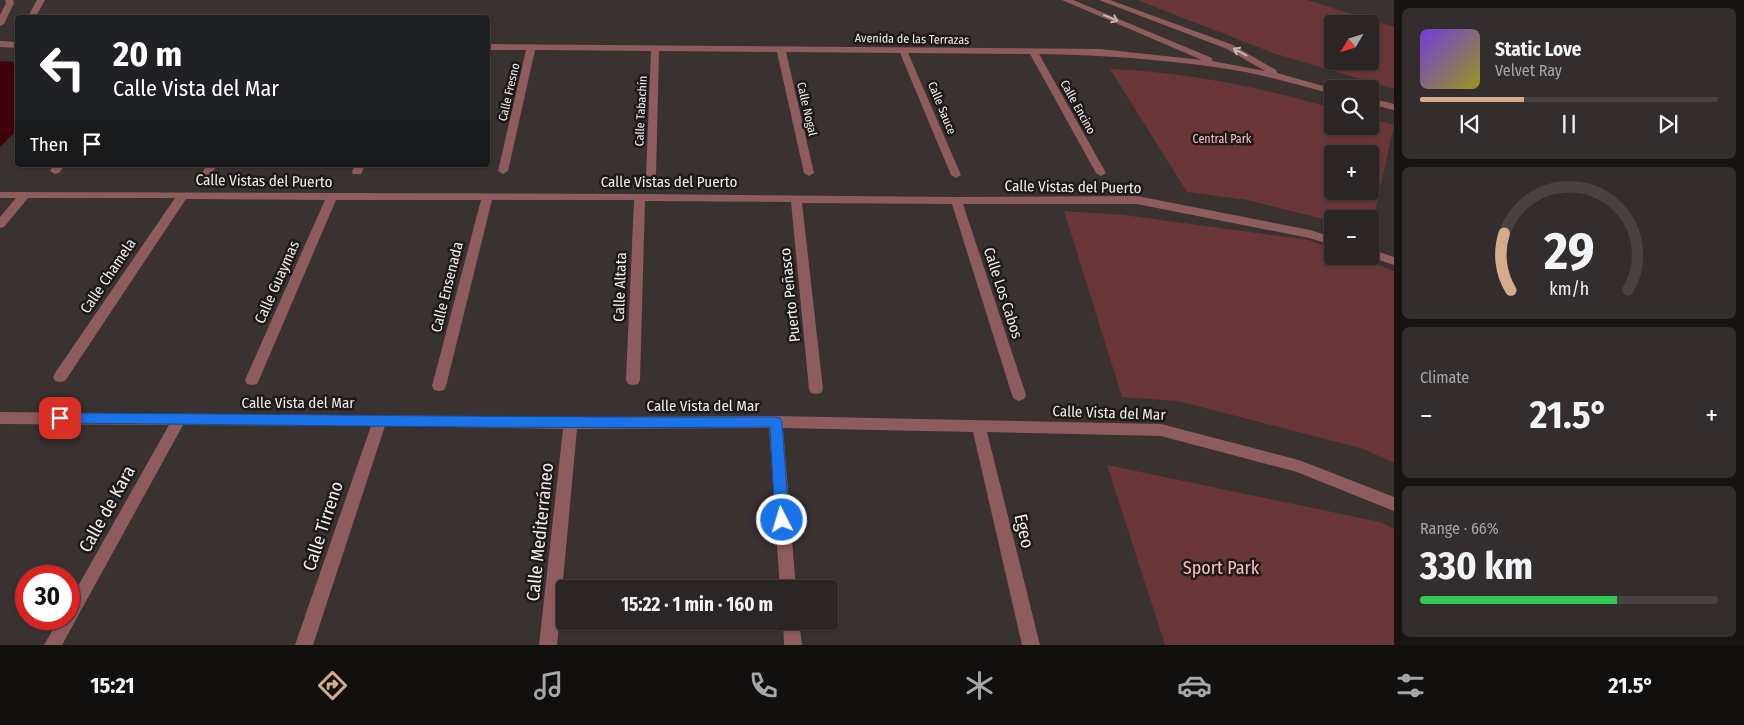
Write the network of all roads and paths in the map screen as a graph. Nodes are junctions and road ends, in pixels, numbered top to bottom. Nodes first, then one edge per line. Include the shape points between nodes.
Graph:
1 (9, 0) edge
2 (41, 0) edge
3 (1066, 0) edge
4 (1103, 0) edge
5 (33, 15) edge
6 (0, 24) edge
7 (0, 44) edge
8 (14, 45) edge
9 (490, 47) edge
10 (531, 47) junction
11 (655, 48) junction
12 (781, 50) junction
13 (903, 52) junction
14 (1034, 53) junction
15 (1222, 65) junction
16 (1282, 77) junction
17 (1324, 89) edge
18 (1379, 104) edge
19 (1394, 108) edge
20 (503, 171) dead end
21 (809, 173) dead end
22 (1101, 173) dead end
23 (651, 175) dead end
24 (956, 175) dead end
25 (0, 195) edge
26 (183, 195) junction
27 (24, 196) junction
28 (487, 197) junction
29 (640, 197) junction
30 (332, 198) junction
31 (796, 198) junction
32 (956, 201) junction
33 (0, 224) edge
34 (1324, 238) edge
35 (1379, 256) edge
36 (1394, 261) edge
37 (60, 377) dead end
38 (252, 380) dead end
39 (633, 380) dead end
40 (439, 386) dead end
41 (816, 389) dead end
42 (1019, 395) dead end
43 (0, 418) edge
44 (179, 419) junction
45 (380, 420) junction
46 (776, 422) junction
47 (571, 424) junction
48 (978, 426) junction
49 (1394, 504) edge
50 (787, 580) edge
51 (80, 596) edge
52 (61, 630) edge
53 (792, 630) edge
54 (53, 645) edge
55 (304, 645) edge
56 (548, 645) edge
57 (793, 645) edge
58 (1031, 645) edge

1 - 6 street
2 - 5 street
3 -> 15 street
16 -> 4 street via 1230,47
7 - 8 street
9 - 10 street, Avenida de las Terrazas
10 - 11 street, Avenida de las Terrazas
10 - 20 street, Calle Fresno
11 - 12 street, Avenida de las Terrazas
11 - 23 street, Calle Tabachín
12 - 13 street, Avenida de las Terrazas
12 - 21 street, Calle Nogal
13 - 14 street, Avenida de las Terrazas
13 - 24 street, Calle Sauce
14 - 15 street, Avenida de las Terrazas via 1100,52
14 - 22 street, Calle Encino
15 - 16 street, Avenida de las Terrazas
16 - 17 street, Avenida de las Terrazas
18 - 19 street
25 - 27 street, Calle Vistas del Puerto
26 - 27 street, Calle Vistas del Puerto
26 - 30 street, Calle Vistas del Puerto
26 - 37 street, Calle Chamela
27 - 33 street
28 - 29 street, Calle Vistas del Puerto
28 - 30 street, Calle Vistas del Puerto
28 - 40 street, Calle Ensenada
29 - 31 street, Calle Vistas del Puerto
29 - 39 street, Calle Altata
30 - 38 street, Calle Guaymas
31 - 32 street, Calle Vistas del Puerto
31 - 41 street, Puerto Peñasco
32 - 34 street, Calle Vistas del Puerto via 1137,200
32 - 42 street, Calle Los Cabos
35 - 36 street
43 - 44 street, Calle Vista del Mar
44 - 45 street, Calle Vista del Mar
44 - 51 street, Calle de Kara
45 - 47 street, Calle Vista del Mar
45 - 55 street, Calle Tirreno
46 - 47 street, Calle Vista del Mar
46 - 48 street, Calle Vista del Mar
46 - 50 street
47 - 56 street, Calle Mediterráneo
48 - 49 street, Calle Vista del Mar via 1161,430 1299,466
48 - 58 street, Egeo
52 - 54 street, Calle de Kara
53 - 57 street

